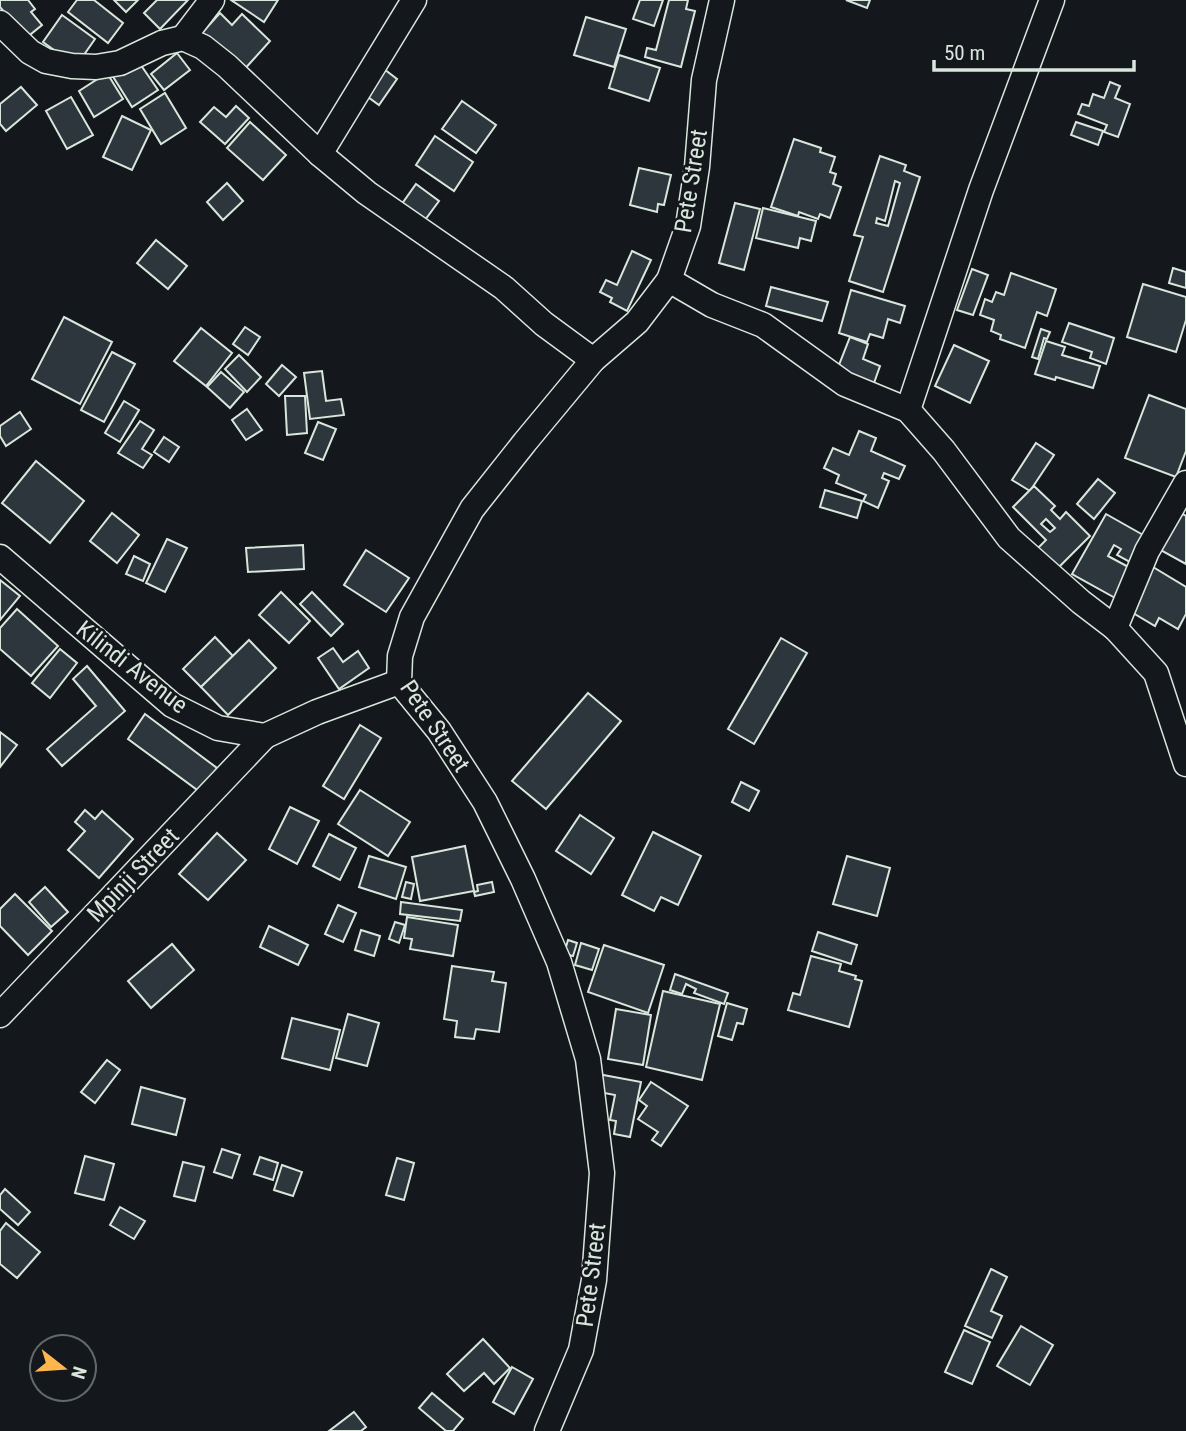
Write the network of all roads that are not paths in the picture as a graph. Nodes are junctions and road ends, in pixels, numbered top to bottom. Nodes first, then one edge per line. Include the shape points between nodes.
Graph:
1 (212, 0) edge
2 (414, 0) edge
3 (722, 0) edge
4 (1052, 0) edge
5 (0, 23) edge
6 (183, 38) junction
7 (320, 154) junction
8 (669, 280) junction
9 (593, 360) junction
10 (908, 410) junction
11 (1186, 483) edge
12 (0, 557) edge
13 (1115, 628) junction
14 (399, 682) junction
15 (265, 736) junction
16 (1186, 764) edge
17 (0, 1015) edge
18 (547, 1431) edge

1 - 6 street
2 - 7 street
3 - 8 street, Pete Street via 704,80 688,226
4 - 10 street via 981,190
5 - 6 street via 30,52 72,66 120,63
6 - 7 street via 227,66
7 - 9 street via 367,193 504,288
8 - 9 street, Pete Street via 637,322
8 - 10 street via 712,305 763,326 845,384
9 - 14 street, Pete Street via 472,509 412,617 400,656
10 - 13 street via 1009,538
11 - 13 street via 1147,551
12 - 15 street, Kilindi Avenue via 172,705 218,728
13 - 16 street via 1156,673
14 - 15 street
14 - 18 street, Pete Street via 439,731 485,802 559,962 588,1059 602,1173 594,1280 581,1350
15 - 17 street, Mpinji Street

